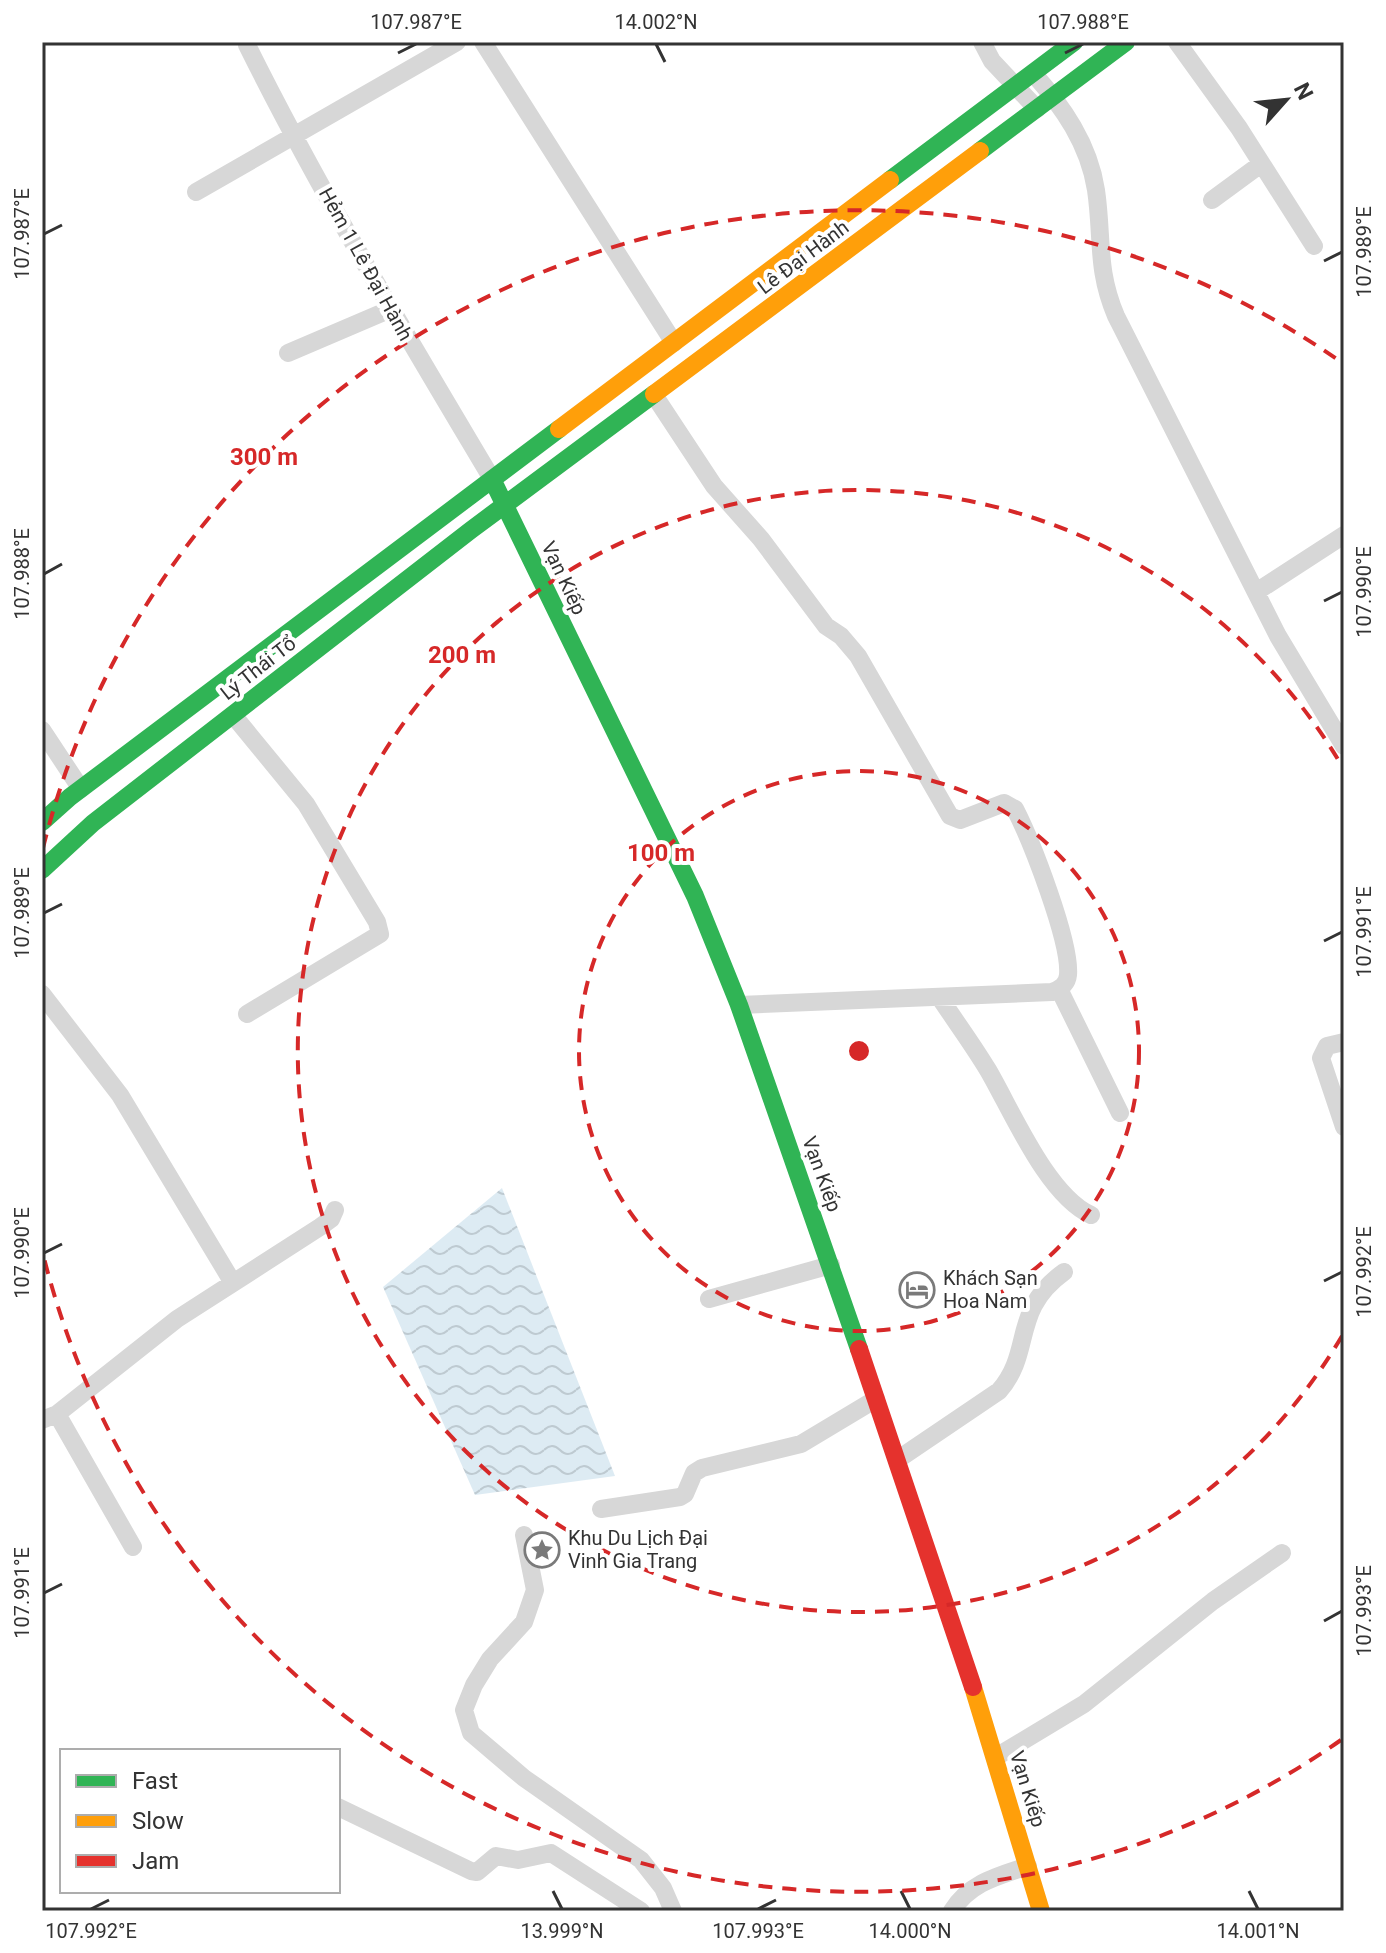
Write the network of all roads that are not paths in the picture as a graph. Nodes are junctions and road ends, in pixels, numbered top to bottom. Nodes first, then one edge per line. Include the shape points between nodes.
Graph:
1 (457, 42) edge
2 (483, 42) edge
3 (982, 42) edge
4 (1074, 42) edge
5 (1126, 42) edge
6 (1177, 42) edge
7 (247, 45) dead end
8 (1033, 73) junction
9 (1017, 85) junction
10 (1054, 97) junction
11 (1037, 109) junction
12 (293, 139) junction
13 (1261, 164) junction
14 (196, 192) dead end
15 (1212, 200) dead end
16 (1314, 246) dead end
17 (391, 309) junction
18 (674, 343) junction
19 (288, 353) dead end
20 (654, 395) junction
21 (492, 479) junction
22 (506, 506) junction
23 (1344, 535) edge
24 (1256, 592) junction
25 (233, 715) junction
26 (42, 730) edge
27 (1341, 736) edge
28 (81, 789) junction
29 (42, 822) edge
30 (42, 870) edge
31 (1059, 989) junction
32 (42, 994) edge
33 (940, 998) junction
34 (739, 1005) junction
35 (247, 1014) dead end
36 (1344, 1042) edge
37 (1120, 1113) dead end
38 (1344, 1127) edge
39 (335, 1210) dead end
40 (1091, 1215) dead end
41 (831, 1265) junction
42 (1064, 1272) dead end
43 (233, 1283) junction
44 (709, 1299) dead end
45 (876, 1399) junction
46 (50, 1417) edge
47 (897, 1460) junction
48 (601, 1509) dead end
49 (524, 1535) dead end
50 (133, 1547) dead end
51 (1282, 1553) dead end
52 (996, 1757) junction
53 (340, 1808) edge
54 (1028, 1866) junction
55 (641, 1911) edge
56 (673, 1911) edge
57 (952, 1911) edge
58 (1041, 1911) edge

1 - 12 street
2 - 18 street
3 - 9 street via 992,61
4 - 8 main road, Lê Đại Hành
5 - 10 main road, Lê Đại Hành
6 - 13 street
7 - 12 street, Hẻm 1 Lê Đại Hành
8 - 9 main road, Lê Đại Hành
8 - 10 street
9 - 11 street
9 - 18 main road, Lê Đại Hành
10 - 11 main road, Lê Đại Hành
10 - 24 street via 1077,129 1094,180 1103,285
11 - 20 main road, Lê Đại Hành
12 - 14 street
12 - 17 street, Hẻm 1 Lê Đại Hành
13 - 15 street
13 - 16 street
17 - 19 street
17 - 21 street, Hẻm 1 Lê Đại Hành
18 - 21 main road, Lê Đại Hành
20 - 22 main road, Lê Đại Hành
20 - 31 street via 714,486 826,626 858,656 950,816 960,820 1004,803 1015,809 1063,938 1068,977
21 - 22 main road, Vạn Kiếp
21 - 28 main road, Lý Thái Tổ
22 - 25 main road, Lý Thái Tổ
22 - 34 main road, Vạn Kiếp via 695,896
23 - 24 street
24 - 27 street
25 - 30 main road, Lý Thái Tổ via 93,823
25 - 35 street via 318,821 380,934
26 - 28 street
28 - 29 main road, Lý Thái Tổ
31 - 33 street
31 - 37 street
32 - 43 street via 120,1095
33 - 34 street
33 - 40 street via 1038,1158 1069,1198
34 - 41 main road, Vạn Kiếp
36 - 38 street via 1327,1046 1321,1058
39 - 43 street via 320,1227
41 - 44 street
41 - 45 main road, Vạn Kiếp
42 - 47 street via 1032,1304 1005,1383
43 - 46 street via 166,1327
45 - 47 main road, Vạn Kiếp
45 - 48 street via 790,1448 702,1468 680,1497
46 - 50 street
47 - 52 main road, Vạn Kiếp
49 - 56 street via 535,1590 524,1622 474,1685 464,1710 471,1733 524,1778 641,1860 659,1881
51 - 52 street via 1084,1704
52 - 54 main road, Vạn Kiếp
53 - 55 street via 477,1872 496,1856 518,1860 551,1853
54 - 57 street via 988,1879
54 - 58 main road, Vạn Kiếp

